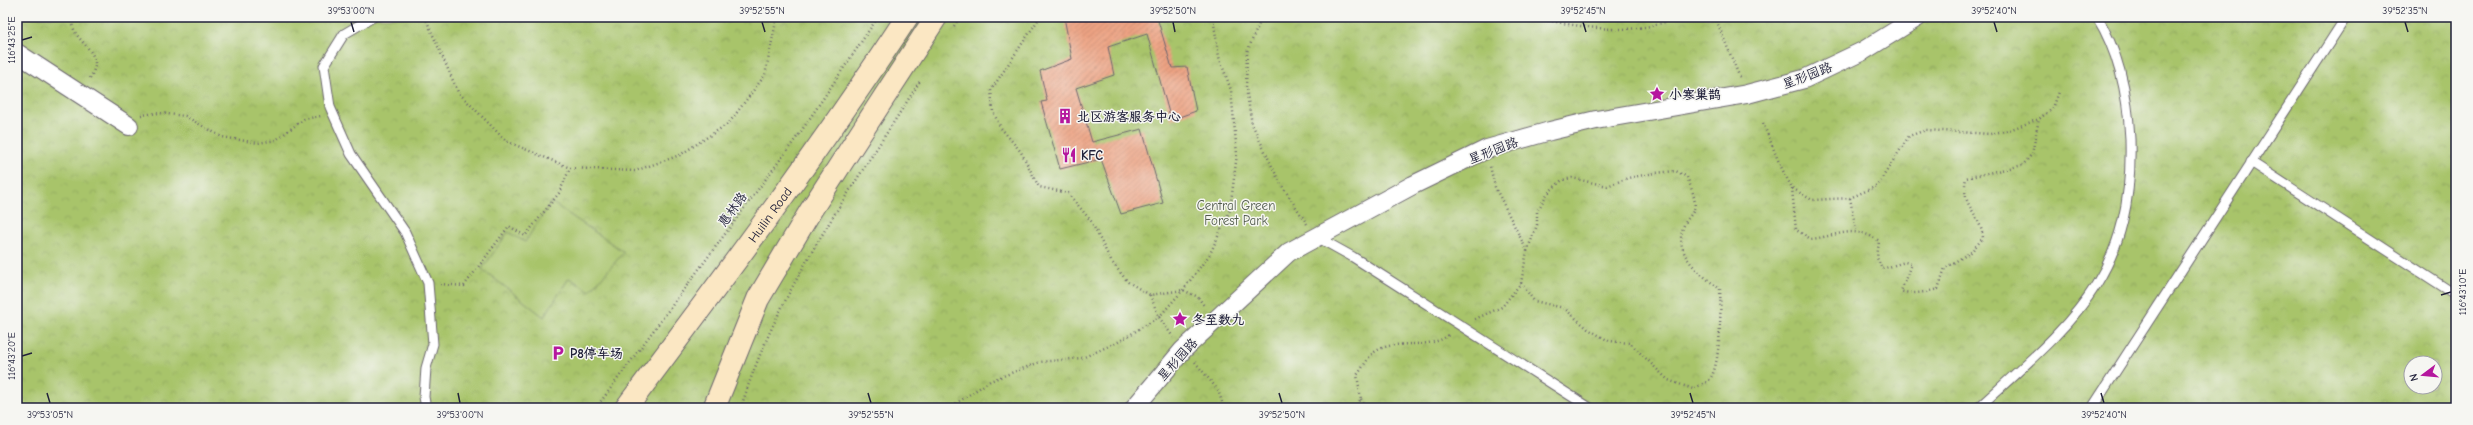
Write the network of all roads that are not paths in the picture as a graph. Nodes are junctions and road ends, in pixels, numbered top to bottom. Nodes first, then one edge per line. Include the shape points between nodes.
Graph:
1 (373, 17) edge
2 (907, 17) edge
3 (1918, 17) edge
4 (2097, 17) edge
5 (2346, 17) edge
6 (944, 24) edge
7 (17, 53) edge
8 (129, 126) road end
9 (2251, 162) junction
10 (1317, 237) junction
11 (2456, 295) edge
12 (426, 408) edge
13 (626, 408) edge
14 (714, 408) edge
15 (1134, 408) edge
16 (1590, 408) edge
17 (1978, 408) edge
18 (2092, 408) edge

1 - 12 lane via 344,34 324,66 330,108 351,154 405,232 428,283 433,344 426,368
2 - 13 main road, Huilin Road via 864,82 737,260
3 - 10 street, 星形园路 via 1863,52 1804,79 1747,94 1596,120 1487,149
4 - 17 lane via 2119,63 2129,109 2131,173 2122,229 2101,279 2080,310 2056,336
5 - 9 lane
6 - 14 main road via 811,210 758,300
7 - 8 street
9 - 11 lane
9 - 18 lane
10 - 15 street, 星形园路 via 1289,252 1215,320 1183,350
10 - 16 lane via 1353,257

